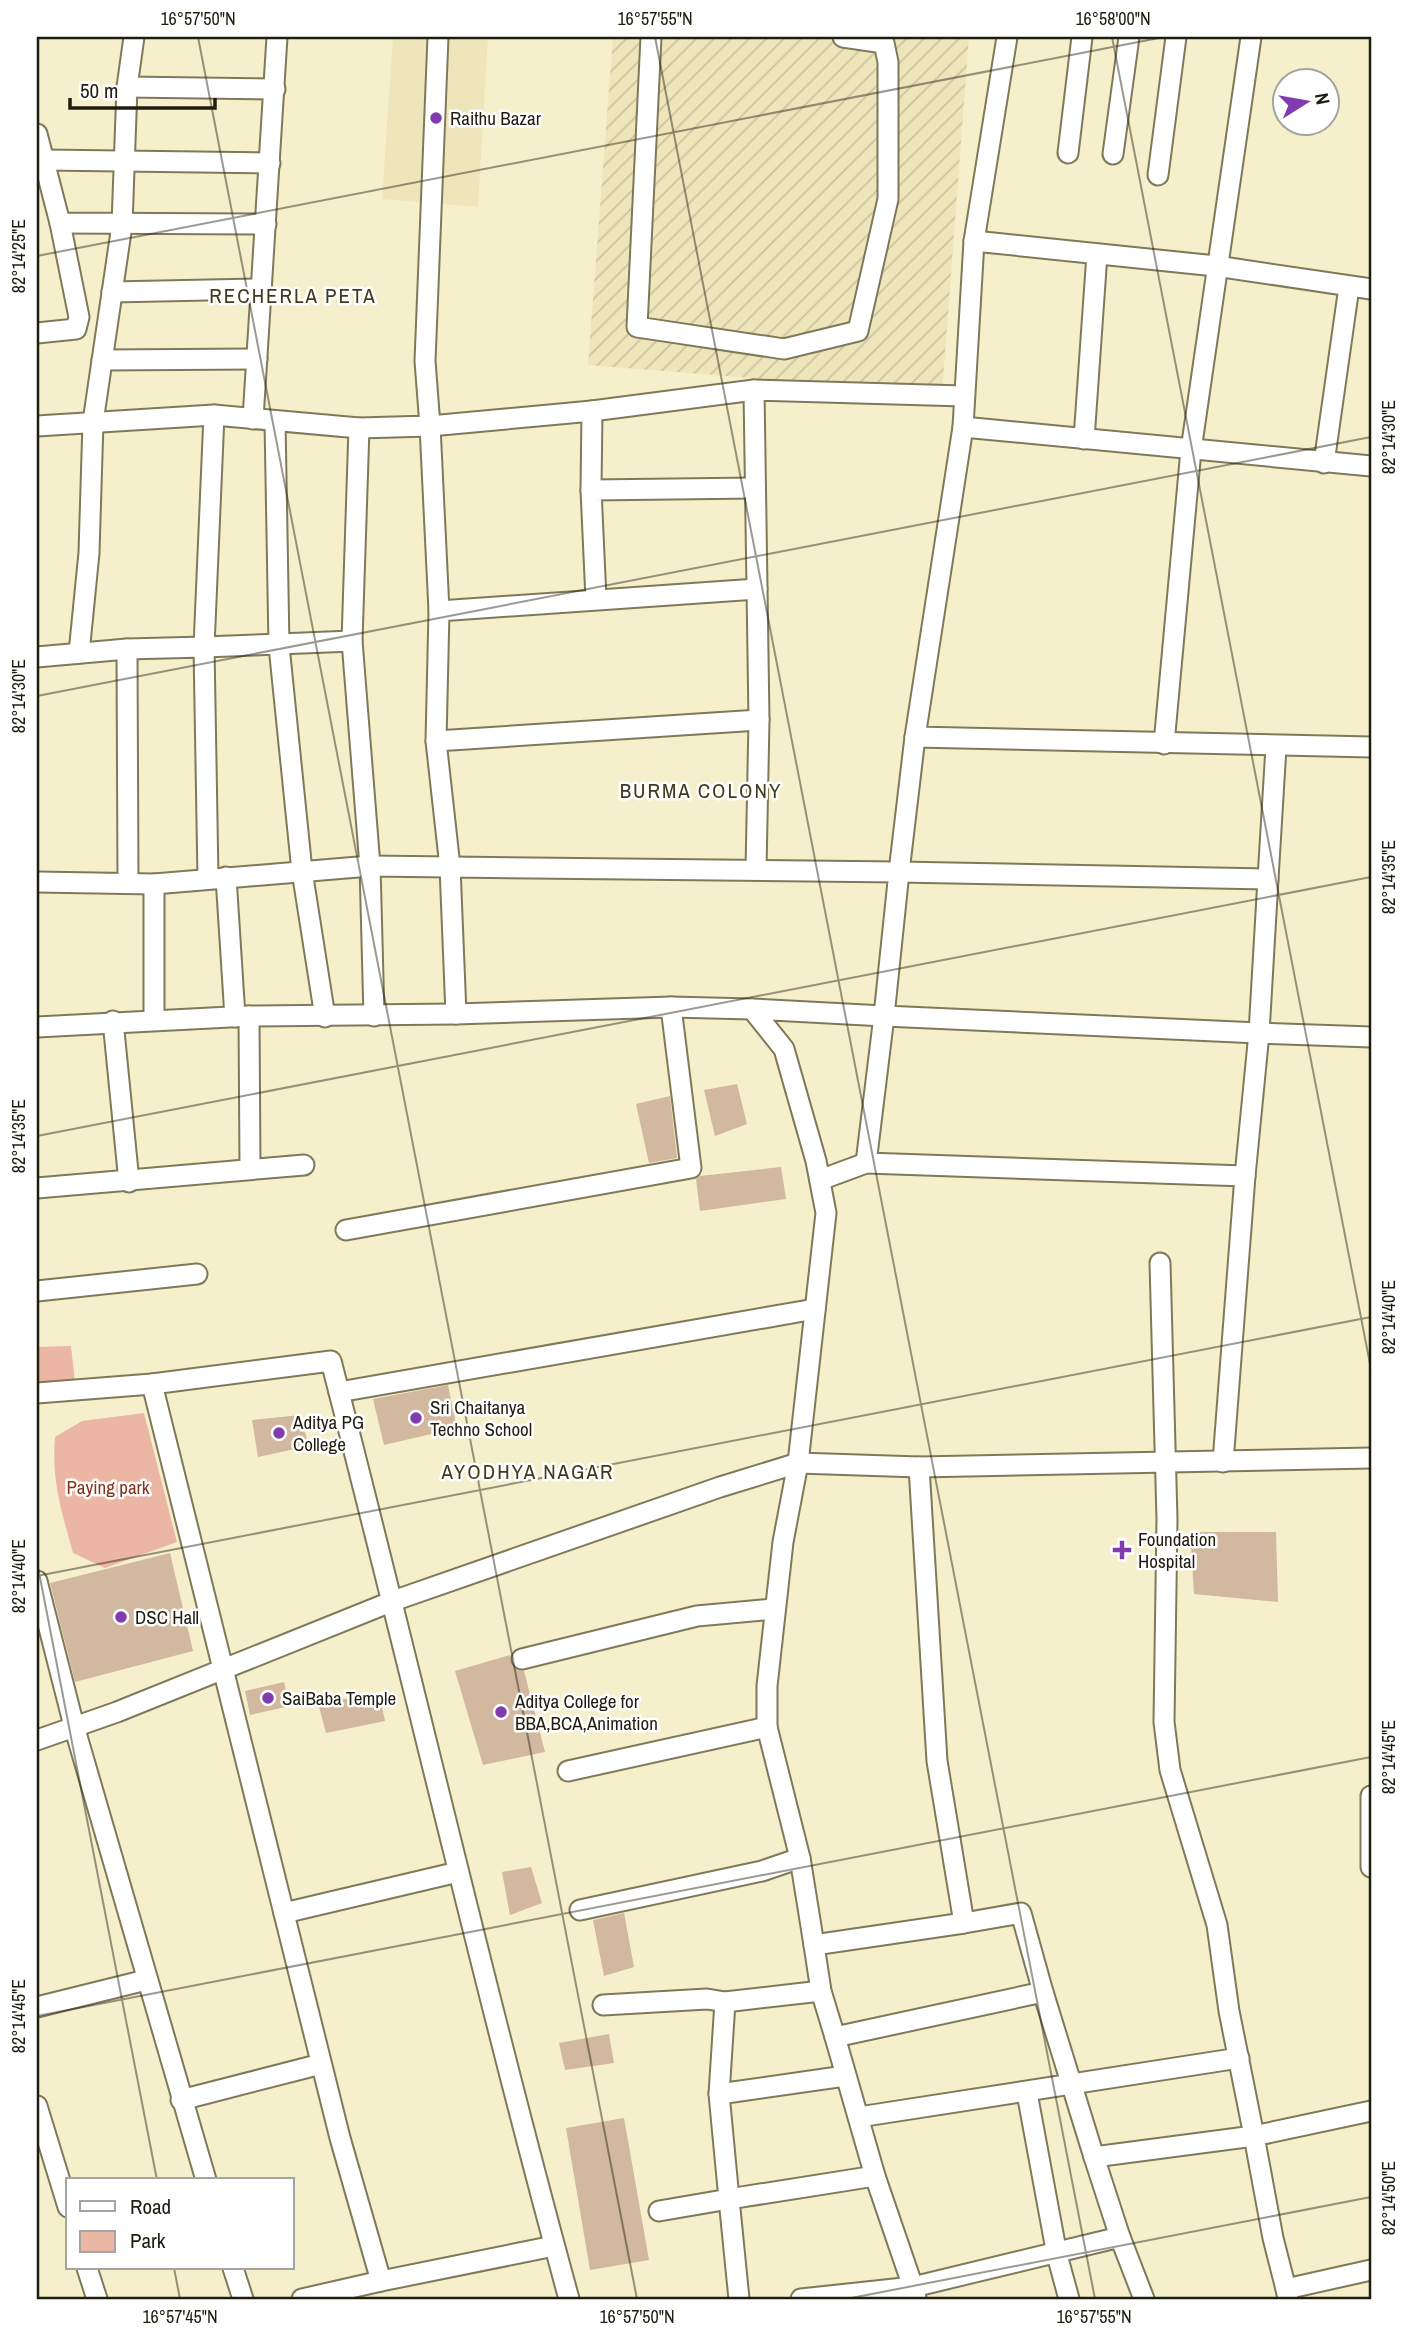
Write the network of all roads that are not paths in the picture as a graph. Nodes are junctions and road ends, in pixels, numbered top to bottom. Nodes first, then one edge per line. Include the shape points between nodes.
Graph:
1 (134, 37) edge
2 (278, 37) edge
3 (438, 37) edge
4 (651, 37) edge
5 (843, 37) edge
6 (1007, 37) edge
7 (1082, 37) edge
8 (1129, 37) edge
9 (1176, 37) edge
10 (1251, 37) edge
11 (127, 87) junction
12 (275, 89) junction
13 (37, 134) edge
14 (1068, 153) dead end
15 (1112, 154) dead end
16 (44, 160) junction
17 (125, 160) junction
18 (270, 163) junction
19 (1158, 175) dead end
20 (60, 223) junction
21 (266, 224) junction
22 (122, 225) junction
23 (974, 241) junction
24 (1097, 254) junction
25 (1216, 266) junction
26 (1349, 287) junction
27 (262, 289) junction
28 (1371, 289) edge
29 (112, 292) junction
30 (37, 333) edge
31 (257, 359) junction
32 (102, 360) junction
33 (754, 390) junction
34 (964, 396) junction
35 (592, 411) junction
36 (214, 415) junction
37 (253, 419) junction
38 (275, 421) junction
39 (93, 422) junction
40 (37, 426) edge
41 (430, 426) junction
42 (963, 427) junction
43 (359, 428) junction
44 (1084, 439) junction
45 (1191, 450) junction
46 (1324, 463) junction
47 (1371, 466) edge
48 (755, 488) junction
49 (592, 490) junction
50 (757, 589) junction
51 (596, 599) junction
52 (439, 611) junction
53 (352, 641) junction
54 (279, 646) junction
55 (204, 648) junction
56 (127, 649) junction
57 (79, 653) junction
58 (37, 657) edge
59 (759, 720) junction
60 (915, 737) junction
61 (436, 741) junction
62 (1164, 744) junction
63 (1276, 747) junction
64 (1371, 747) edge
65 (370, 866) junction
66 (450, 867) junction
67 (757, 870) junction
68 (302, 871) junction
69 (899, 872) junction
70 (217, 878) junction
71 (1268, 879) junction
72 (37, 882) edge
73 (128, 883) junction
74 (154, 884) junction
75 (671, 1007) junction
76 (752, 1009) junction
77 (457, 1014) junction
78 (374, 1016) junction
79 (884, 1016) junction
80 (242, 1017) junction
81 (325, 1017) junction
82 (154, 1019) junction
83 (113, 1021) junction
84 (37, 1027) edge
85 (1259, 1033) junction
86 (1371, 1037) edge
87 (866, 1163) junction
88 (304, 1165) dead end
89 (250, 1167) junction
90 (1245, 1176) junction
91 (820, 1180) junction
92 (129, 1182) junction
93 (37, 1188) edge
94 (346, 1230) dead end
95 (1160, 1263) dead end
96 (197, 1275) dead end
97 (37, 1291) edge
98 (815, 1309) junction
99 (152, 1384) junction
100 (339, 1392) junction
101 (37, 1393) edge
102 (1371, 1458) edge
103 (1166, 1462) junction
104 (1223, 1462) junction
105 (798, 1463) junction
106 (919, 1467) junction
107 (37, 1581) edge
108 (393, 1601) junction
109 (774, 1609) junction
110 (522, 1659) dead end
111 (222, 1668) junction
112 (74, 1727) junction
113 (767, 1727) junction
114 (37, 1740) edge
115 (568, 1771) dead end
116 (1371, 1796) edge
117 (800, 1858) junction
118 (1371, 1867) edge
119 (458, 1872) junction
120 (580, 1910) dead end
121 (284, 1913) junction
122 (964, 1923) junction
123 (814, 1945) junction
124 (146, 1980) junction
125 (821, 1991) junction
126 (1043, 1992) junction
127 (725, 2002) junction
128 (603, 2004) dead end
129 (37, 2007) edge
130 (835, 2037) junction
131 (1239, 2058) junction
132 (321, 2064) junction
133 (845, 2076) junction
134 (1074, 2085) junction
135 (1027, 2093) junction
136 (719, 2094) junction
137 (181, 2100) junction
138 (37, 2106) edge
139 (1371, 2111) edge
140 (859, 2117) junction
141 (1254, 2136) junction
142 (1094, 2157) junction
143 (875, 2176) junction
144 (205, 2178) edge
145 (729, 2199) junction
146 (66, 2200) edge
147 (659, 2211) dead end
148 (1120, 2238) junction
149 (554, 2246) junction
150 (1057, 2255) junction
151 (88, 2270) edge
152 (234, 2270) edge
153 (1371, 2270) edge
154 (381, 2281) junction
155 (915, 2293) edge
156 (1287, 2294) edge
157 (97, 2299) edge
158 (243, 2299) edge
159 (302, 2299) edge
160 (569, 2299) edge
161 (739, 2299) edge
162 (801, 2299) edge
163 (1065, 2299) edge
164 (1144, 2299) edge

1 - 11 street
2 - 12 street
3 - 41 street via 425,361
4 - 5 street via 637,327 784,349 858,331 888,198 888,62 884,43
6 - 23 street
7 - 14 street
8 - 15 street
9 - 19 street
10 - 25 street
11 - 12 street
11 - 17 street
12 - 18 street
13 - 16 street
16 - 17 street
16 - 20 street
17 - 18 street
17 - 22 street
18 - 21 street
20 - 22 street
20 - 30 street via 79,317 76,329
21 - 22 street
21 - 27 street
22 - 29 street
23 - 24 street
23 - 34 street
24 - 25 street
24 - 44 street
25 - 26 street
25 - 45 street
26 - 28 street
26 - 46 street
27 - 29 street
27 - 31 street
29 - 32 street
31 - 32 street
31 - 37 street
32 - 39 street
33 - 34 street
33 - 35 street
33 - 48 street
34 - 42 street
35 - 41 street
35 - 49 street
36 - 37 street
36 - 39 street
36 - 55 street
37 - 38 street
38 - 43 street
38 - 54 street
39 - 40 street
39 - 57 street via 89,553
41 - 43 street
41 - 52 street
42 - 44 street
42 - 60 street
43 - 53 street
44 - 45 street
45 - 46 street
45 - 62 street
46 - 47 street
48 - 49 street
48 - 50 street
49 - 51 street
50 - 51 street
50 - 59 street
51 - 52 street
52 - 61 street
53 - 54 street
53 - 65 street
54 - 55 street
54 - 68 street
55 - 56 street
55 - 70 street
56 - 57 street
56 - 73 street
57 - 58 street
59 - 61 street
59 - 67 street
60 - 62 street
60 - 69 street
61 - 66 street
62 - 63 street
63 - 64 street
63 - 71 street
65 - 66 street
65 - 68 street
65 - 78 street
66 - 67 street
66 - 77 street
67 - 69 street
68 - 70 street
68 - 81 street
69 - 71 street
69 - 79 street
70 - 74 street
70 - 80 street
71 - 85 street
72 - 73 street
73 - 74 street
74 - 82 street
75 - 76 street
75 - 77 street
75 - 94 street via 691,1168
76 - 79 street
76 - 91 street via 784,1049
77 - 78 street
78 - 81 street
79 - 85 street
79 - 87 street
80 - 81 street
80 - 82 street
80 - 89 street
82 - 83 street
83 - 84 street
83 - 92 street
85 - 86 street
85 - 90 street
87 - 90 street
87 - 91 street
88 - 89 street
89 - 92 street
90 - 104 street
91 - 98 street via 827,1213
92 - 93 street
95 - 103 street
96 - 97 street
98 - 100 street
98 - 105 street
99 - 100 street via 331,1362
99 - 101 street
99 - 111 street
100 - 108 street
102 - 104 street
103 - 104 street
103 - 106 street
103 - 131 street via 1164,1721 1171,1770 1217,1925
105 - 106 street
105 - 108 street
105 - 109 street
106 - 122 street via 937,1761
107 - 112 street
108 - 111 street
108 - 119 street
109 - 110 street via 697,1616
109 - 113 street
111 - 112 street
111 - 121 street
112 - 114 street
112 - 124 street
113 - 115 street
113 - 117 street
116 - 118 street
117 - 120 street via 762,1871
117 - 123 street
119 - 121 street
119 - 149 street
121 - 132 street
122 - 123 street
122 - 126 street via 1021,1913
123 - 125 street
124 - 129 street
124 - 137 street
125 - 127 street
125 - 130 street
126 - 130 street
126 - 134 street
127 - 128 street
127 - 136 street
130 - 133 street
131 - 134 street
131 - 141 street
132 - 137 street
132 - 154 street
133 - 136 street
133 - 140 street
134 - 135 street
134 - 142 street
135 - 140 street
135 - 150 street
136 - 145 street
137 - 144 street
138 - 146 street
139 - 141 street
140 - 143 street
141 - 142 street
141 - 156 street
142 - 148 street
143 - 145 street
143 - 155 street
145 - 147 street
145 - 161 street
148 - 150 street
148 - 164 street
149 - 154 street
149 - 160 street
150 - 155 street
150 - 163 street
151 - 157 street
152 - 158 street
153 - 156 street
154 - 159 street
155 - 162 street

